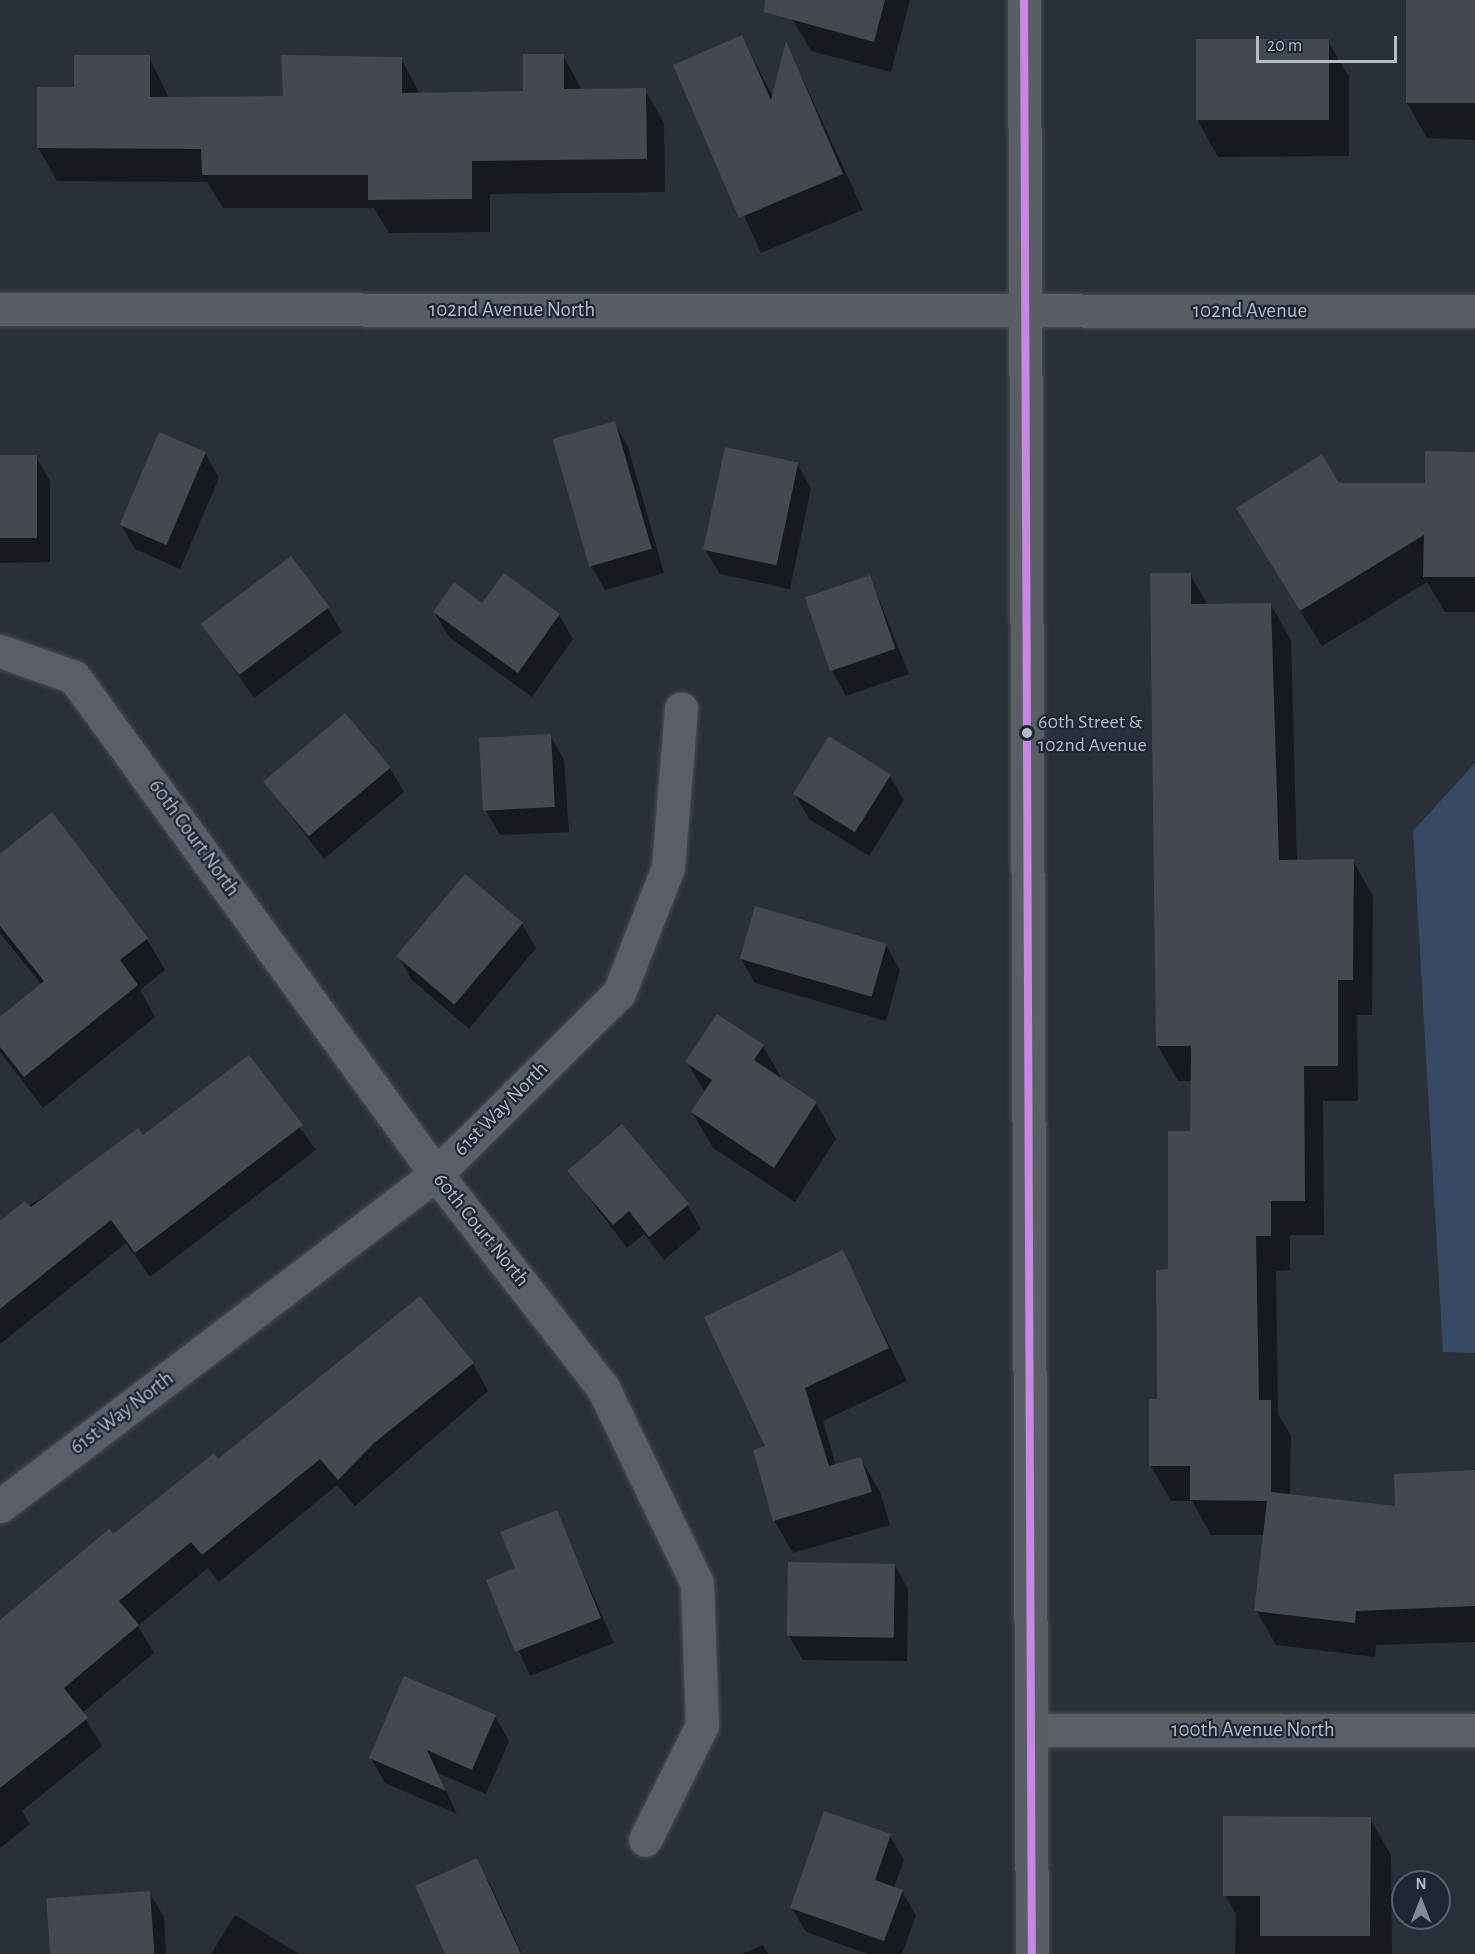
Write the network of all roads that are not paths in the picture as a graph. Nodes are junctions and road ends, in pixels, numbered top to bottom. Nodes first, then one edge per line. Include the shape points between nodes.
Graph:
1 (1024, 0) edge
2 (0, 309) edge
3 (1025, 311) junction
4 (1475, 311) edge
5 (0, 651) edge
6 (681, 709) dead end
7 (436, 1174) junction
8 (0, 1506) edge
9 (1031, 1730) junction
10 (1475, 1730) edge
11 (645, 1840) dead end
12 (1032, 1954) edge

1 - 3 street
2 - 3 street, 102nd Avenue North
3 - 4 street, 102nd Avenue
3 - 9 street
5 - 7 street, 60th Court North via 74,677
6 - 7 street, 61st Way North via 668,867 620,993
7 - 8 street, 61st Way North
7 - 11 street, 60th Court North via 603,1388 697,1582 702,1725
9 - 10 street, 100th Avenue North
9 - 12 street

